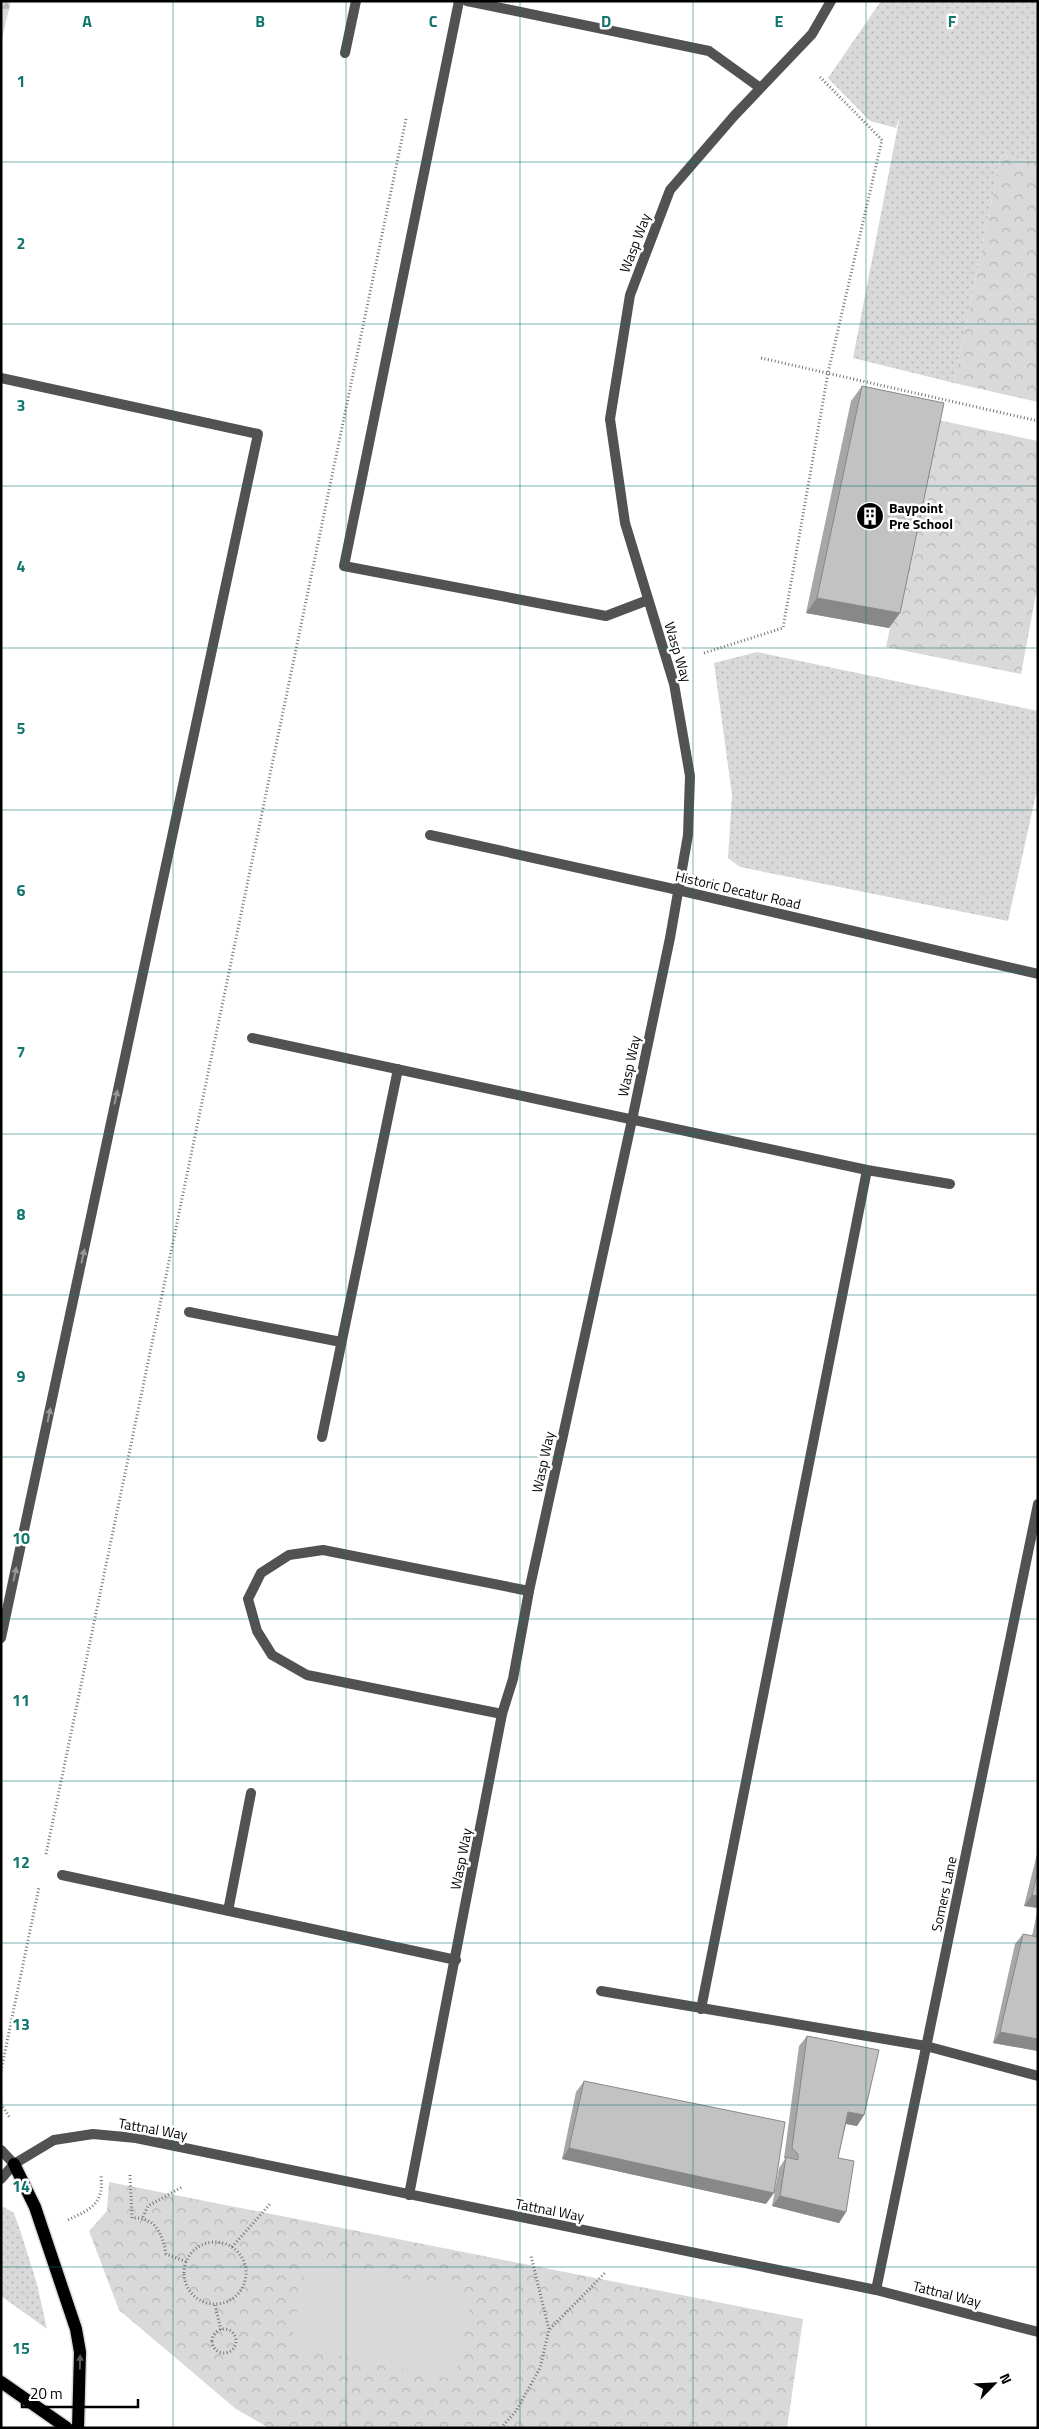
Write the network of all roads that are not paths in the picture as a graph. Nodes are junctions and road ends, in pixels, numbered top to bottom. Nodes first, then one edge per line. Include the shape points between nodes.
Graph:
1 (356, 1) edge
2 (459, 1) edge
3 (467, 1) edge
4 (831, 1) edge
5 (345, 53) dead end
6 (759, 87) junction
7 (1, 378) edge
8 (648, 600) junction
9 (430, 835) dead end
10 (678, 890) junction
11 (1038, 974) edge
12 (252, 1038) dead end
13 (398, 1069) junction
14 (632, 1120) junction
15 (867, 1170) junction
16 (950, 1184) dead end
17 (190, 1312) dead end
18 (341, 1342) junction
19 (322, 1437) dead end
20 (1038, 1504) edge
21 (529, 1591) junction
22 (1, 1638) edge
23 (502, 1714) junction
24 (251, 1793) dead end
25 (62, 1875) dead end
26 (228, 1911) junction
27 (456, 1960) junction
28 (601, 1991) dead end
29 (701, 2010) junction
30 (926, 2046) junction
31 (1038, 2076) edge
32 (1, 2150) edge
33 (14, 2164) junction
34 (1, 2179) edge
35 (409, 2196) junction
36 (876, 2290) junction
37 (1038, 2332) edge
38 (1, 2382) edge
39 (67, 2428) edge
40 (78, 2428) edge

1 - 5 street
2 - 8 street via 344,566 606,616
3 - 6 street via 709,51
4 - 6 street, Wasp Way via 812,34
6 - 8 street, Wasp Way via 670,190 630,295 610,419 625,523
22 -> 7 street via 258,434
8 - 10 street, Wasp Way via 674,684 690,776 688,835
9 - 10 street, Historic Decatur Road
10 - 11 street, Historic Decatur Road
10 - 14 street, Wasp Way
12 - 13 street
13 - 14 street
13 - 18 street
14 - 15 street
14 - 21 street, Wasp Way
15 - 16 street
15 - 29 street
17 - 18 street
18 - 19 street
20 - 30 street, Somers Lane
21 - 23 street, Wasp Way via 513,1679
21 - 23 street via 323,1550 289,1555 261,1573 248,1599 257,1631 272,1655 307,1676
23 - 27 street, Wasp Way
24 - 26 street
25 - 26 street
26 - 27 street
27 - 35 street, Wasp Way
28 - 29 street
29 - 30 street
30 - 31 street
30 - 36 street, Somers Lane
32 - 33 street
33 - 34 street
33 - 35 street, Tattnal Way via 54,2140 93,2134 136,2138
40 -> 33 main road via 80,2352 76,2330 35,2207
35 - 36 street, Tattnal Way
36 - 37 street, Tattnal Way
38 - 39 main road

